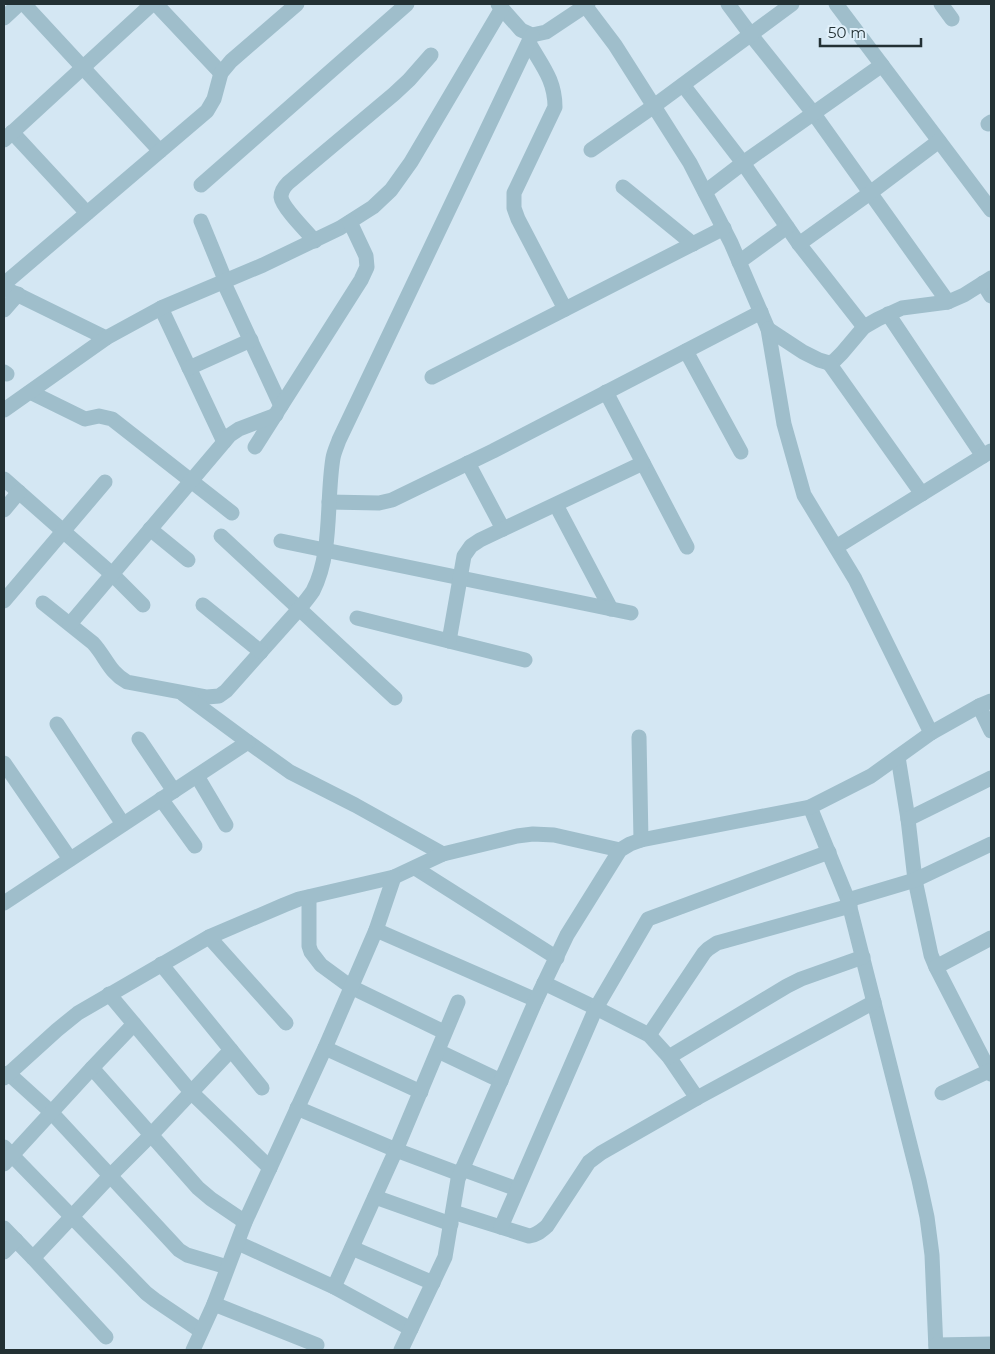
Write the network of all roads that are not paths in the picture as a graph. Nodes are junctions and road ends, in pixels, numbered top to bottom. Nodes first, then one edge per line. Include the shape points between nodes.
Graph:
1 (19, 4) edge
2 (24, 4) edge
3 (152, 4) edge
4 (156, 4) edge
5 (407, 4) edge
6 (586, 4) edge
7 (728, 4) edge
8 (792, 4) edge
9 (836, 4) edge
10 (941, 4) edge
11 (289, 6) edge
12 (500, 6) edge
13 (4, 18) edge
14 (952, 19) dead end
15 (751, 35) junction
16 (530, 39) junction
17 (431, 55) dead end
18 (882, 65) junction
19 (83, 67) junction
20 (221, 73) junction
21 (683, 84) junction
22 (654, 106) junction
23 (814, 114) junction
24 (8, 136) edge
25 (939, 141) junction
26 (591, 150) dead end
27 (160, 151) junction
28 (743, 163) junction
29 (201, 185) dead end
30 (624, 187) dead end
31 (705, 192) junction
32 (870, 193) junction
33 (991, 210) edge
34 (87, 213) junction
35 (201, 221) dead end
36 (350, 222) junction
37 (787, 227) junction
38 (724, 228) junction
39 (315, 241) junction
40 (693, 244) junction
41 (799, 244) junction
42 (739, 262) junction
43 (987, 281) edge
44 (225, 282) junction
45 (4, 284) edge
46 (11, 291) edge
47 (991, 296) edge
48 (948, 302) junction
49 (161, 308) junction
50 (565, 309) junction
51 (4, 310) edge
52 (761, 312) junction
53 (888, 314) junction
54 (864, 327) junction
55 (768, 329) junction
56 (106, 338) junction
57 (251, 340) junction
58 (686, 351) junction
59 (828, 363) junction
60 (189, 368) junction
61 (432, 377) dead end
62 (30, 392) junction
63 (606, 392) junction
64 (4, 410) edge
65 (278, 410) junction
66 (224, 442) junction
67 (255, 448) dead end
68 (741, 452) dead end
69 (987, 454) edge
70 (468, 463) junction
71 (644, 463) junction
72 (4, 478) edge
73 (105, 482) dead end
74 (191, 482) junction
75 (20, 492) junction
76 (922, 494) junction
77 (329, 502) junction
78 (556, 505) junction
79 (4, 510) edge
80 (232, 513) dead end
81 (150, 529) junction
82 (503, 529) junction
83 (62, 530) junction
84 (221, 536) dead end
85 (281, 541) dead end
86 (688, 547) dead end
87 (836, 547) junction
88 (325, 549) junction
89 (188, 560) dead end
90 (112, 574) junction
91 (460, 577) junction
92 (4, 600) edge
93 (43, 603) dead end
94 (143, 605) dead end
95 (203, 605) dead end
96 (299, 609) junction
97 (611, 609) junction
98 (631, 613) dead end
99 (356, 618) dead end
100 (70, 624) junction
101 (449, 641) junction
102 (261, 652) junction
103 (525, 660) dead end
104 (181, 692) junction
105 (395, 698) dead end
106 (985, 704) edge
107 (57, 724) dead end
108 (991, 731) edge
109 (931, 733) junction
110 (639, 737) dead end
111 (139, 740) dead end
112 (248, 742) junction
113 (898, 757) junction
114 (4, 763) edge
115 (196, 776) junction
116 (991, 778) edge
117 (174, 791) junction
118 (161, 799) junction
119 (810, 807) junction
120 (908, 819) junction
121 (123, 824) junction
122 (226, 825) dead end
123 (641, 840) junction
124 (991, 844) edge
125 (195, 846) dead end
126 (620, 850) junction
127 (829, 852) junction
128 (443, 854) junction
129 (70, 859) junction
130 (415, 868) junction
131 (394, 877) junction
132 (915, 880) junction
133 (6, 895) edge
134 (309, 897) junction
135 (849, 903) junction
136 (376, 930) junction
137 (209, 937) junction
138 (991, 939) edge
139 (863, 957) junction
140 (557, 958) junction
141 (161, 964) junction
142 (936, 966) junction
143 (544, 983) junction
144 (351, 987) junction
145 (109, 994) junction
146 (536, 1000) junction
147 (458, 1002) dead end
148 (874, 1002) junction
149 (596, 1008) junction
150 (286, 1023) dead end
151 (134, 1024) junction
152 (444, 1032) junction
153 (649, 1036) junction
154 (325, 1048) junction
155 (231, 1050) junction
156 (438, 1051) junction
157 (669, 1057) junction
158 (92, 1068) junction
159 (991, 1071) edge
160 (6, 1076) edge
161 (502, 1080) junction
162 (262, 1088) dead end
163 (191, 1092) junction
164 (421, 1092) junction
165 (942, 1093) dead end
166 (697, 1098) junction
167 (297, 1108) junction
168 (51, 1112) junction
169 (151, 1135) junction
170 (396, 1150) junction
171 (6, 1155) edge
172 (270, 1168) junction
173 (461, 1172) junction
174 (110, 1176) junction
175 (517, 1189) junction
176 (375, 1197) junction
177 (72, 1217) junction
178 (452, 1218) junction
179 (245, 1222) junction
180 (501, 1227) junction
181 (4, 1228) edge
182 (16, 1240) junction
183 (238, 1244) junction
184 (352, 1248) junction
185 (4, 1252) edge
186 (34, 1258) junction
187 (228, 1267) junction
188 (433, 1282) junction
189 (334, 1287) junction
190 (214, 1304) junction
191 (411, 1329) junction
192 (202, 1331) junction
193 (106, 1338) dead end
194 (317, 1344) dead end
195 (991, 1344) edge
196 (936, 1348) edge
197 (193, 1350) edge
198 (401, 1350) edge

1 - 13 street
2 - 19 street
3 - 19 street
4 - 20 street
5 - 29 street
6 - 16 street via 546,32
6 - 22 street
7 - 15 street
8 - 15 street
9 - 18 street
10 - 14 street
11 - 20 street
12 - 16 street
12 - 36 street via 411,162 391,190
15 - 21 street
15 - 23 street
16 - 50 street via 550,78 555,108 514,193 514,208
16 - 77 street via 339,440 333,457
17 - 39 street via 409,80 282,190 285,206
18 - 23 street
18 - 25 street
19 - 24 street
19 - 27 street
20 - 27 street via 207,111
21 - 22 street
21 - 28 street
22 - 26 street
22 - 31 street
23 - 28 street
23 - 32 street
24 - 34 street
25 - 32 street
25 - 33 street
27 - 34 street
28 - 31 street
28 - 37 street
30 - 40 street
31 - 38 street
32 - 41 street
32 - 48 street
34 - 45 street
35 - 44 street
36 - 39 street
36 - 65 street via 366,256 367,267
37 - 41 street
37 - 42 street
38 - 40 street
38 - 42 street
39 - 44 street
40 - 50 street
41 - 54 street
42 - 52 street
43 - 47 street
43 - 48 street
44 - 49 street
44 - 57 street
46 - 51 street
46 - 56 street
48 - 53 street via 902,308
49 - 56 street
49 - 60 street
50 - 61 street
52 - 55 street
52 - 58 street
53 - 54 street
53 - 69 street
54 - 59 street via 834,361
55 - 59 street via 803,352
55 - 87 street via 784,424 804,495
56 - 62 street
57 - 60 street
57 - 65 street
58 - 63 street
58 - 68 street
59 - 76 street
60 - 66 street
62 - 64 street
62 - 74 street via 85,419 99,416 112,419
63 - 70 street
63 - 71 street
65 - 66 street via 239,429
65 - 67 street
66 - 74 street
69 - 76 street
70 - 77 street via 392,500 379,503
70 - 82 street
71 - 78 street
71 - 86 street
72 - 75 street
73 - 83 street
74 - 80 street
74 - 81 street
75 - 79 street
75 - 83 street
76 - 87 street
77 - 88 street
78 - 82 street
78 - 97 street
81 - 89 street
81 - 90 street
82 - 91 street via 471,546 464,556
83 - 90 street
83 - 92 street
84 - 96 street
85 - 88 street
87 - 109 street
88 - 91 street
88 - 96 street via 314,589
90 - 94 street
90 - 100 street
91 - 97 street
91 - 101 street
93 - 100 street
95 - 102 street
96 - 102 street
96 - 105 street
97 - 98 street
99 - 101 street
100 - 104 street via 100,650 118,677 127,682
101 - 103 street
102 - 104 street via 219,696
104 - 112 street
106 - 108 street
106 - 109 street
107 - 121 street
109 - 113 street
110 - 123 street
111 - 117 street
112 - 115 street
112 - 128 street via 290,772
113 - 119 street via 871,776
113 - 120 street
114 - 129 street
115 - 117 street
115 - 122 street
116 - 120 street
117 - 118 street
118 - 121 street
118 - 125 street
119 - 123 street
119 - 127 street
120 - 132 street
121 - 129 street
123 - 126 street
124 - 132 street
126 - 128 street via 554,835 533,834
126 - 140 street via 567,935
127 - 135 street
127 - 149 street via 648,919
128 - 130 street
129 - 133 street
130 - 131 street
130 - 140 street
131 - 134 street
131 - 136 street
132 - 135 street
132 - 142 street
134 - 137 street
134 - 144 street via 311,952 321,965
135 - 139 street
135 - 153 street via 712,946 704,953
136 - 144 street
136 - 146 street
137 - 141 street
137 - 150 street
138 - 142 street
139 - 148 street
139 - 157 street via 787,986
140 - 143 street
141 - 145 street
141 - 155 street
142 - 159 street
143 - 146 street
143 - 149 street
144 - 152 street
144 - 154 street
145 - 151 street
145 - 160 street via 64,1024
146 - 161 street
147 - 152 street
148 - 166 street
148 - 196 street via 926,1217 932,1255
149 - 153 street
149 - 175 street
151 - 158 street
151 - 163 street
152 - 156 street
153 - 157 street
154 - 164 street
154 - 167 street
155 - 162 street
155 - 163 street
156 - 161 street
156 - 164 street
157 - 166 street
158 - 168 street
158 - 169 street
159 - 165 street
160 - 168 street
161 - 173 street
163 - 169 street
163 - 172 street
164 - 170 street
166 - 180 street via 600,1152 589,1162 541,1232 529,1236
167 - 170 street
167 - 172 street
168 - 171 street
168 - 174 street
169 - 174 street
169 - 179 street via 198,1188
170 - 173 street
170 - 176 street
171 - 177 street
172 - 179 street
173 - 175 street
173 - 178 street
174 - 177 street
174 - 187 street via 179,1250
175 - 180 street
176 - 178 street
176 - 184 street
177 - 186 street
177 - 192 street via 146,1293
178 - 180 street
178 - 188 street via 446,1257
179 - 183 street
181 - 182 street
182 - 185 street
182 - 186 street
183 - 187 street
183 - 189 street
184 - 188 street
184 - 189 street
186 - 193 street
187 - 190 street
188 - 191 street
189 - 191 street
190 - 192 street
190 - 194 street
191 - 198 street
192 - 197 street
195 - 196 street

